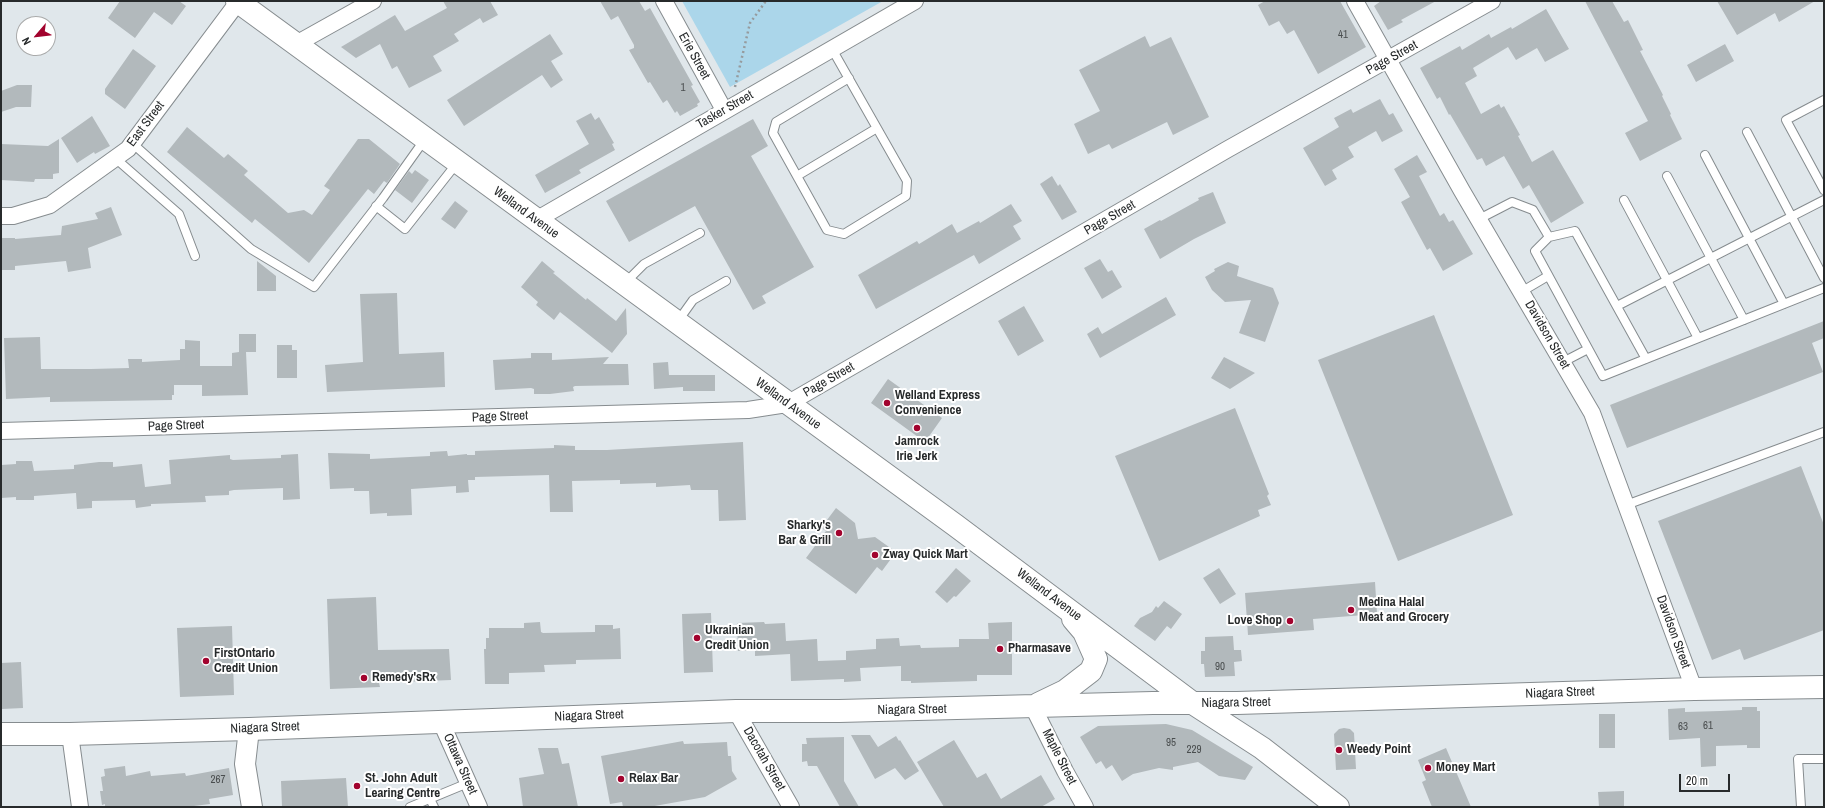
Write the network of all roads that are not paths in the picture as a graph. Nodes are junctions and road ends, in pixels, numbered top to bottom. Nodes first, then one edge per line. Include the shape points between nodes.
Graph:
1 (238, 1) edge
2 (373, 1) edge
3 (664, 1) edge
4 (916, 1) edge
5 (1355, 1) edge
6 (1492, 1) edge
7 (296, 44) junction
8 (832, 49) junction
9 (1389, 60) junction
10 (849, 78) junction
11 (1824, 100) edge
12 (728, 108) junction
13 (877, 128) junction
14 (1747, 132) dead end
15 (426, 139) junction
16 (132, 143) junction
17 (1705, 155) dead end
18 (115, 158) junction
19 (457, 162) junction
20 (797, 176) junction
21 (1667, 176) dead end
22 (1824, 190) edge
23 (1624, 200) dead end
24 (1824, 200) edge
25 (376, 206) junction
26 (1, 216) edge
27 (1792, 216) junction
28 (1479, 219) junction
29 (536, 220) junction
30 (700, 233) dead end
31 (1549, 237) junction
32 (1750, 238) junction
33 (195, 256) dead end
34 (1711, 258) junction
35 (1548, 276) junction
36 (1824, 278) edge
37 (1667, 280) junction
38 (726, 281) dead end
39 (624, 284) junction
40 (1824, 288) edge
41 (1521, 292) junction
42 (1784, 304) junction
43 (1617, 306) junction
44 (1744, 320) junction
45 (676, 324) junction
46 (1698, 338) junction
47 (1588, 349) junction
48 (1646, 359) junction
49 (1563, 362) junction
50 (787, 404) junction
51 (1, 431) edge
52 (1824, 432) edge
53 (1626, 505) junction
54 (1060, 603) junction
55 (1824, 687) edge
56 (1694, 689) junction
57 (1194, 704) junction
58 (1033, 707) junction
59 (736, 711) junction
60 (441, 722) junction
61 (249, 729) junction
62 (1, 734) edge
63 (70, 734) junction
64 (1824, 759) edge
65 (468, 783) junction
66 (430, 799) junction
67 (80, 807) edge
68 (252, 807) edge
69 (410, 807) edge
70 (434, 807) edge
71 (479, 807) edge
72 (791, 807) edge
73 (1086, 807) edge
74 (1338, 807) edge
75 (1801, 807) edge

1 - 7 main road, Welland Avenue
1 - 16 street, East Street
2 - 7 street
3 - 12 street, Erie Street
4 - 8 street, Tasker Street
5 - 9 street, Davidson Street
6 - 9 street, Page Street
7 - 15 main road, Welland Avenue
8 - 10 lane
8 - 12 street, Tasker Street
9 - 28 street, Davidson Street
9 - 50 street, Page Street via 1233,146
10 - 13 lane
10 - 20 lane via 776,122 774,133
11 - 22 lane via 1786,120
12 - 29 street, Tasker Street
13 - 20 lane
13 - 20 lane via 907,181 906,196 844,234 827,230
14 - 27 lane
15 - 19 main road, Welland Avenue
15 - 25 lane
16 - 18 street, East Street
16 - 25 lane via 252,248 314,287
17 - 32 lane
18 - 26 street, East Street via 50,205 13,216
18 - 33 lane via 179,214
19 - 25 lane via 405,229
19 - 29 main road, Welland Avenue
21 - 34 lane
23 - 37 lane
24 - 27 lane
27 - 32 lane
27 - 36 lane
28 - 31 lane via 1512,202 1533,210
28 - 41 street, Davidson Street
29 - 39 main road, Welland Avenue
30 - 39 lane via 644,264
31 - 35 lane via 1535,251
31 - 43 lane via 1575,231
32 - 34 lane
32 - 42 lane
34 - 37 lane
34 - 44 lane
35 - 41 lane
35 - 47 lane
37 - 43 lane
37 - 46 lane
38 - 45 lane via 693,300
39 - 45 main road, Welland Avenue
40 - 42 lane
41 - 49 street, Davidson Street
42 - 44 lane
43 - 48 lane
44 - 46 lane
45 - 50 main road, Welland Avenue
46 - 48 lane
47 - 48 lane via 1603,376
47 - 49 lane
49 - 53 street, Davidson Street via 1592,413
50 - 51 street, Page Street via 748,410
50 - 54 main road, Welland Avenue
52 - 53 lane
53 - 56 street, Davidson Street
54 - 57 main road, Welland Avenue
54 - 58 main road via 1084,632 1096,659 1091,672 1065,691
55 - 56 main road, Niagara Street
56 - 57 main road, Niagara Street
57 - 58 main road, Niagara Street
57 - 74 main road, Welland Avenue via 1262,748
58 - 59 main road, Niagara Street
58 - 73 street, Maple Street
59 - 60 main road, Niagara Street
59 - 72 street, Dacotah Street
60 - 61 main road, Niagara Street
60 - 65 street, Ottawa Street
61 - 63 main road, Niagara Street
61 - 68 street via 245,764
62 - 63 main road, Niagara Street
63 - 67 street
64 - 75 lane via 1798,759
65 - 66 lane
65 - 71 street, Ottawa Street
66 - 69 lane
66 - 70 lane

